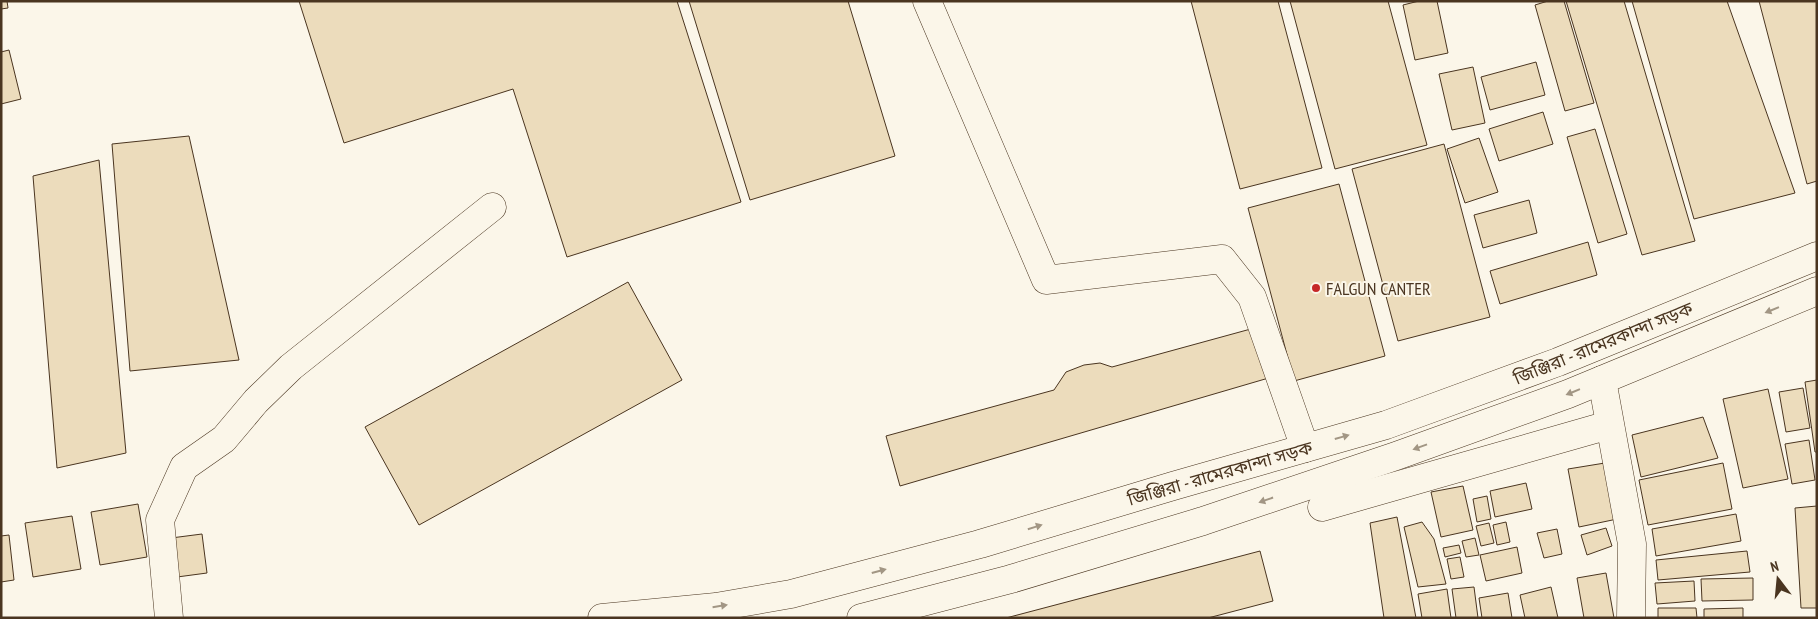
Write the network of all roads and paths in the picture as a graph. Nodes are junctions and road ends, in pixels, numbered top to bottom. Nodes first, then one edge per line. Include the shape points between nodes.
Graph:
1 (927, 1) edge
2 (492, 207) dead end
3 (1817, 256) edge
4 (1817, 292) edge
5 (1602, 380) junction
6 (1610, 425) junction
7 (1305, 448) junction
8 (1322, 506) dead end
9 (614, 617) edge
10 (169, 618) edge
11 (861, 618) edge
12 (1631, 618) edge

1 - 7 main road via 1046,280 1222,259 1252,297
2 - 10 main road via 291,367 224,439 184,467 160,520
7 -> 3 main road, জিঞ্জিরা - রামেরকান্দা সড়ক via 1386,424 1558,362
4 -> 5 main road, জিঞ্জিরা - রামেরকান্দা সড়ক
5 - 6 main road
5 -> 11 main road, জিঞ্জিরা - রামেরকান্দা সড়ক via 1396,456 1203,521 1011,579
6 - 8 main road
6 - 12 main road via 1632,544
9 -> 7 main road, জিঞ্জিরা - রামেরকান্দা সড়ক via 716,607 791,594 980,544

